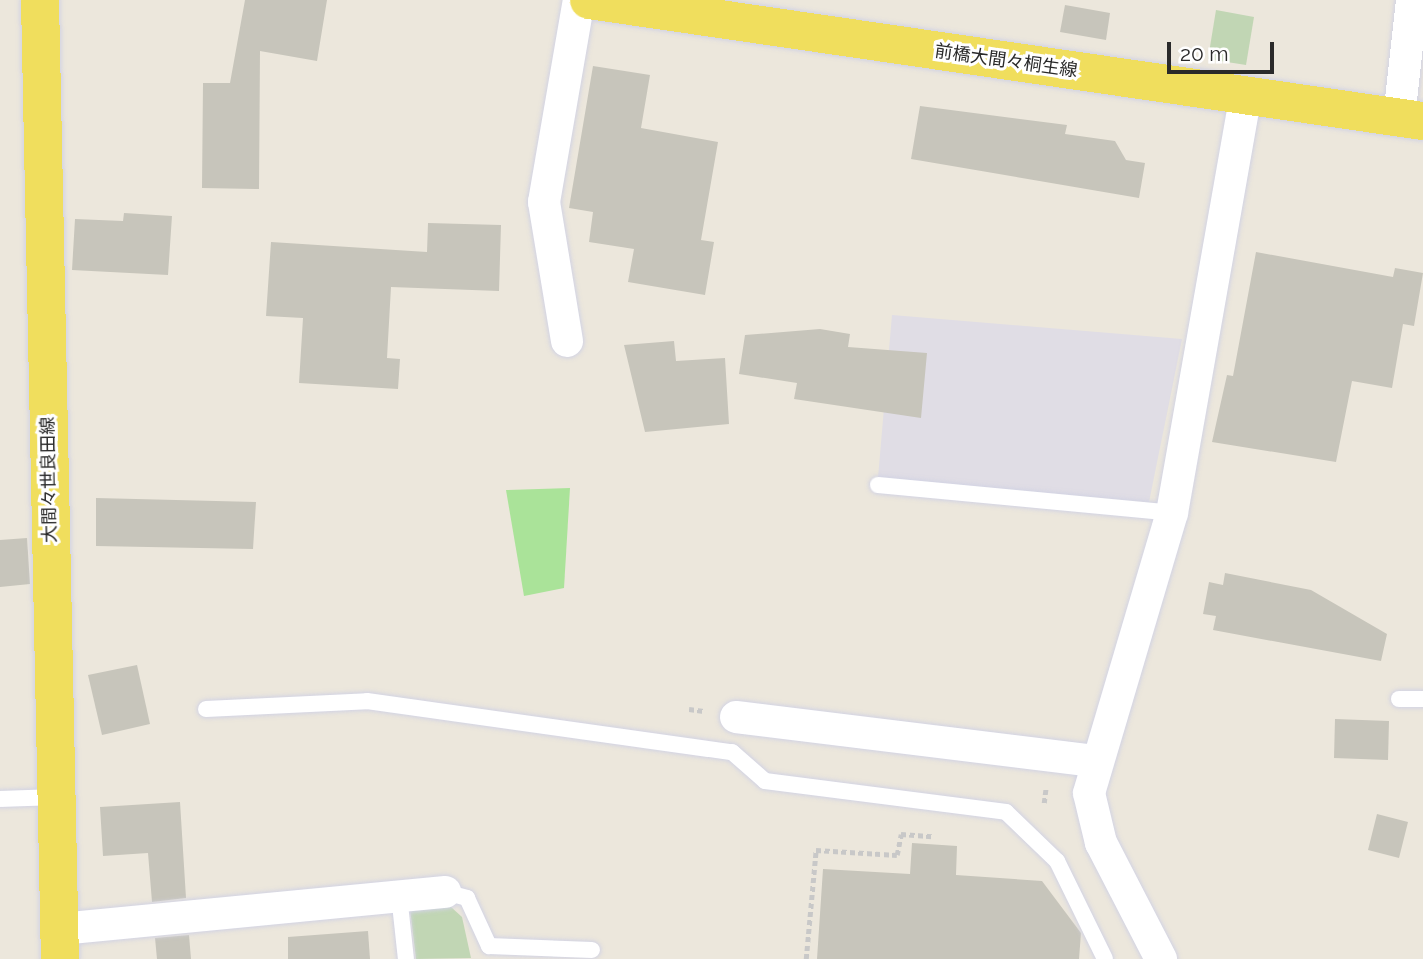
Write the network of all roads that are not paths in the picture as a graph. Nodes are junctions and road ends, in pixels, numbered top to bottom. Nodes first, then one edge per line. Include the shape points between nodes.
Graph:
1 (40, 0) edge
2 (579, 0) edge
3 (589, 0) edge
4 (1412, 0) edge
5 (1245, 97) junction
6 (1411, 120) edge
7 (567, 341) dead end
8 (878, 485) dead end
9 (1172, 513) junction
10 (1399, 699) dead end
11 (1423, 699) edge
12 (206, 709) dead end
13 (736, 717) joint
14 (732, 752) junction
15 (1094, 761) junction
16 (56, 797) junction
17 (0, 799) edge
18 (445, 892) joint
19 (399, 895) junction
20 (60, 944) edge
21 (592, 950) dead end
22 (406, 959) edge
23 (1105, 959) edge
24 (1161, 959) edge

1 - 16 main road, 大間々世良田線
2 - 7 street via 544,202
3 - 5 main road, 前橋大間々桐生線
4 - 6 street
5 - 6 main road, 前橋大間々桐生線
5 - 9 street
8 - 9 lane
9 - 15 street
10 - 11 lane
12 - 14 lane via 367,701
13 - 14 lane
13 - 15 street
14 - 23 lane via 765,781 1006,811 1057,861
15 - 24 street via 1094,825
16 - 17 lane
16 - 20 main road, 大間々世良田線
18 - 19 street
18 - 21 lane via 467,898 489,946
19 - 20 street
19 - 22 lane

